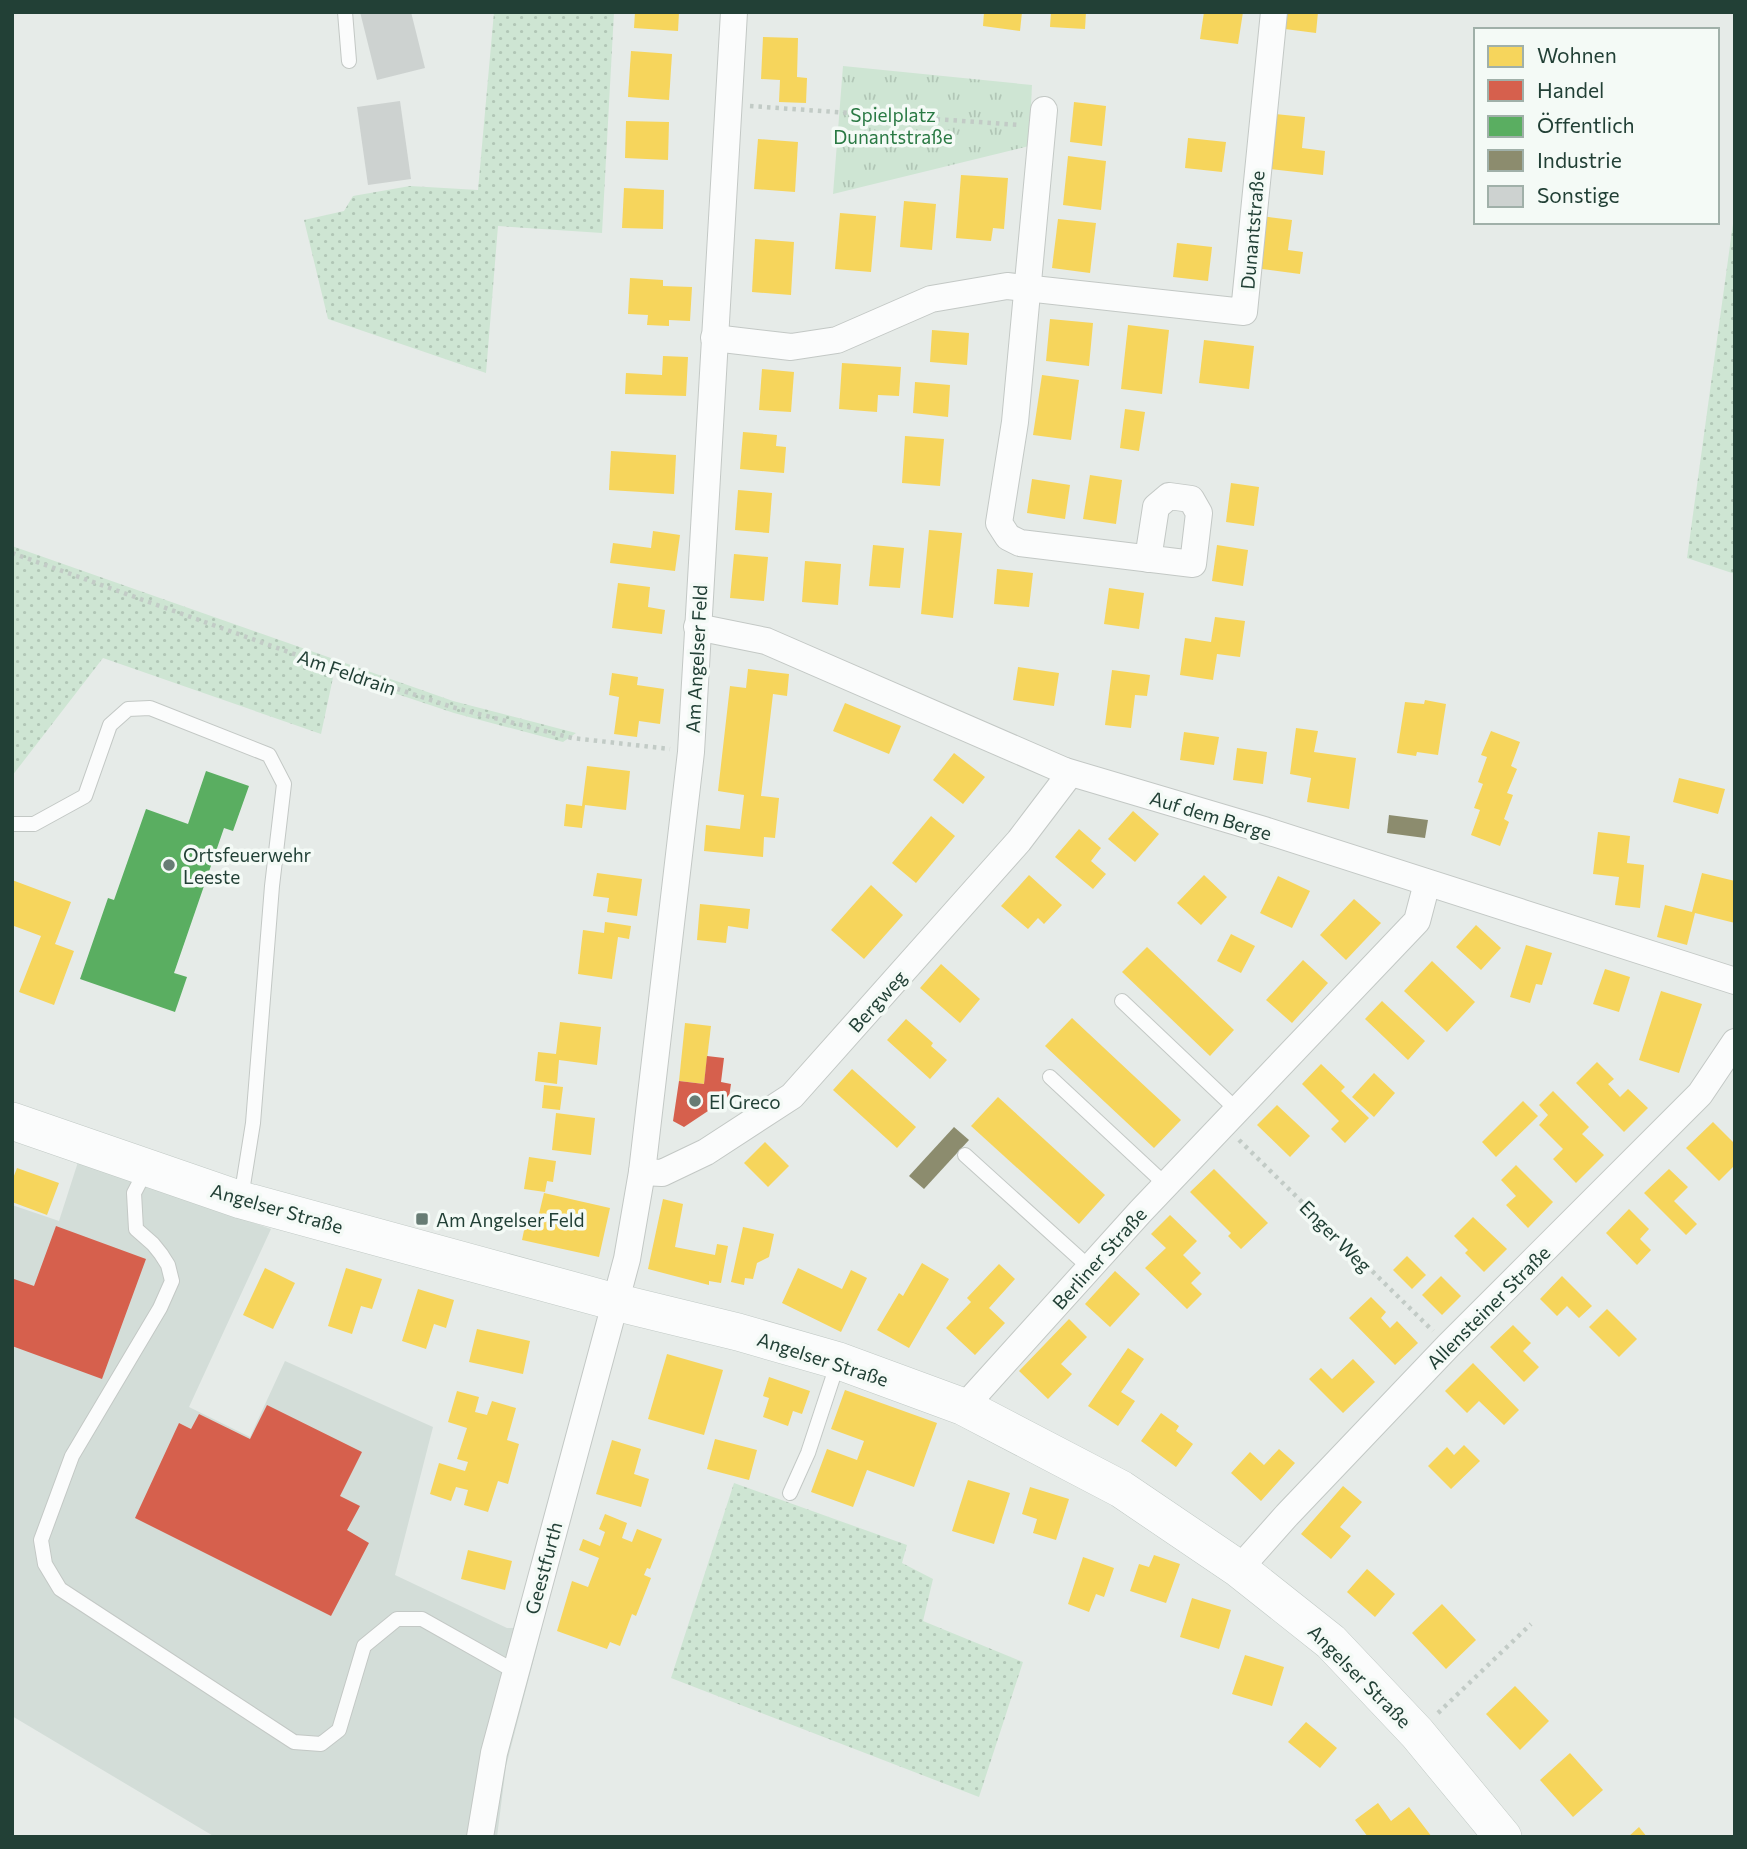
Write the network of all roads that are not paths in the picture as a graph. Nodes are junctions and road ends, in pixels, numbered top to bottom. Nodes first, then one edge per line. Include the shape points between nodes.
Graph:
1 (345, 12) edge
2 (734, 12) edge
3 (1274, 12) edge
4 (349, 61) dead end
5 (1043, 118) road end
6 (1026, 288) junction
7 (714, 338) junction
8 (1148, 559) dead end
9 (697, 627) junction
10 (1065, 771) junction
11 (12, 824) edge
12 (1427, 883) junction
13 (1735, 981) edge
14 (1122, 1001) dead end
15 (1735, 1042) edge
16 (1050, 1077) dead end
17 (1231, 1118) junction
18 (12, 1121) edge
19 (965, 1155) dead end
20 (147, 1168) junction
21 (642, 1172) junction
22 (1166, 1185) junction
23 (241, 1200) junction
24 (1090, 1268) junction
25 (615, 1302) junction
26 (839, 1361) junction
27 (964, 1408) junction
28 (790, 1493) dead end
29 (1239, 1569) junction
30 (516, 1672) junction
31 (480, 1837) edge
32 (1503, 1837) edge

1 - 4 lane
2 - 7 street, Am Angelser Feld
3 - 6 street, Dunantstraße via 1244,312
5 - 6 street
6 - 7 street, Dunantstraße via 1007,286 931,299 838,340 791,347
6 - 8 street via 1015,422 999,523 1008,537 1020,543
7 - 9 street, Am Angelser Feld
9 - 10 street, Auf dem Berge via 766,641
9 - 21 street, Am Angelser Feld via 691,752
10 - 12 street, Auf dem Berge
10 - 21 street, Bergweg via 1066,779 1020,841 792,1096 706,1152 662,1173
11 - 23 lane via 34,824 85,796 110,725 128,709 150,708 269,755 284,784 253,1123
12 - 13 street, Auf dem Berge
12 - 17 street, Berliner Straße via 1417,920
14 - 17 lane
15 - 29 street, Allensteiner Straße via 1700,1094 1448,1346
16 - 22 lane
17 - 22 street, Berliner Straße
18 - 20 main road, Angelser Straße
19 - 24 lane
20 - 23 main road, Angelser Straße
20 - 30 lane via 134,1194 136,1229 162,1254 172,1280 72,1456 41,1540 45,1564 60,1589 294,1742 321,1744 339,1730 364,1646 397,1619 422,1619
21 - 25 street, Am Angelser Feld
22 - 24 street, Berliner Straße
23 - 25 main road, Angelser Straße
24 - 27 street, Berliner Straße
25 - 26 main road, Angelser Straße
25 - 30 street, Geestfurth
26 - 27 main road, Angelser Straße
26 - 28 lane
27 - 29 main road, Angelser Straße via 1121,1489
29 - 32 main road, Angelser Straße via 1331,1642 1417,1733
30 - 31 street, Geestfurth

